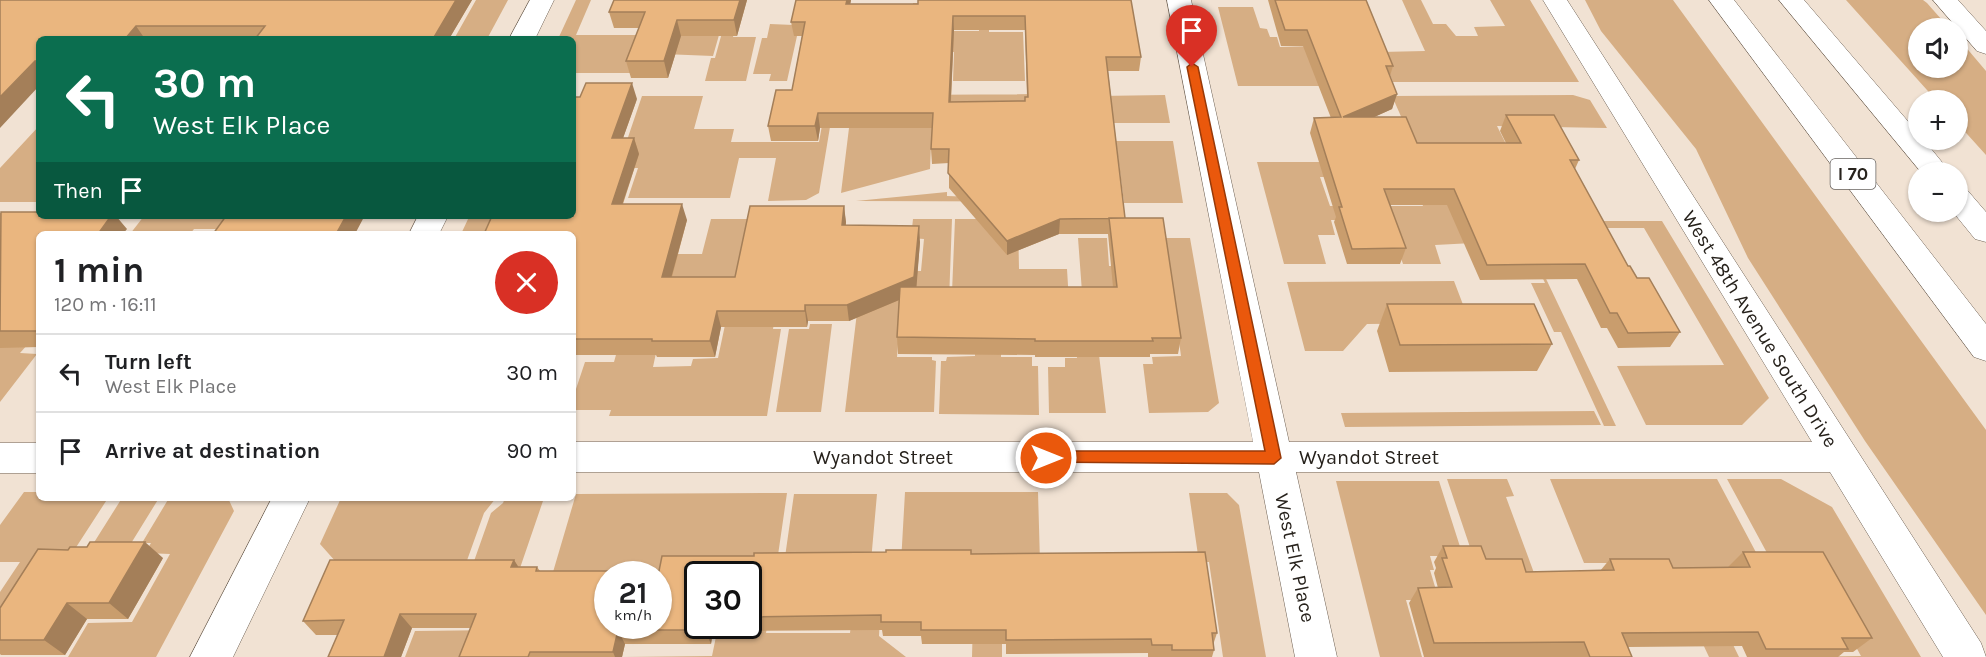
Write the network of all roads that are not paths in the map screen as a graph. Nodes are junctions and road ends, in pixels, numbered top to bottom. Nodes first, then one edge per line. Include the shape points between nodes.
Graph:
1 (542, 0) edge
2 (1179, 0) edge
3 (1555, 0) edge
4 (1721, 0) edge
5 (1791, 0) edge
6 (1945, 0) edge
7 (524, 36) edge
8 (1986, 46) edge
9 (1928, 162) edge
10 (1968, 210) edge
11 (1986, 232) edge
12 (1986, 348) edge
13 (1840, 457) junction
14 (0, 458) edge
15 (36, 458) edge
16 (576, 458) edge
17 (1274, 458) junction
18 (289, 501) edge
19 (211, 657) edge
20 (1316, 657) edge
21 (1966, 657) edge

1 - 7 main road
2 - 17 main road, West Elk Place
3 - 13 main road, West 48th Avenue South Drive
4 - 12 main road, I 70
5 - 9 main road
6 - 8 main road
10 - 11 main road
13 - 17 main road, Wyandot Street
13 - 21 main road, West 48th Avenue South Drive
14 - 15 main road
16 - 17 main road, Wyandot Street
17 - 20 main road, West Elk Place
18 - 19 main road

